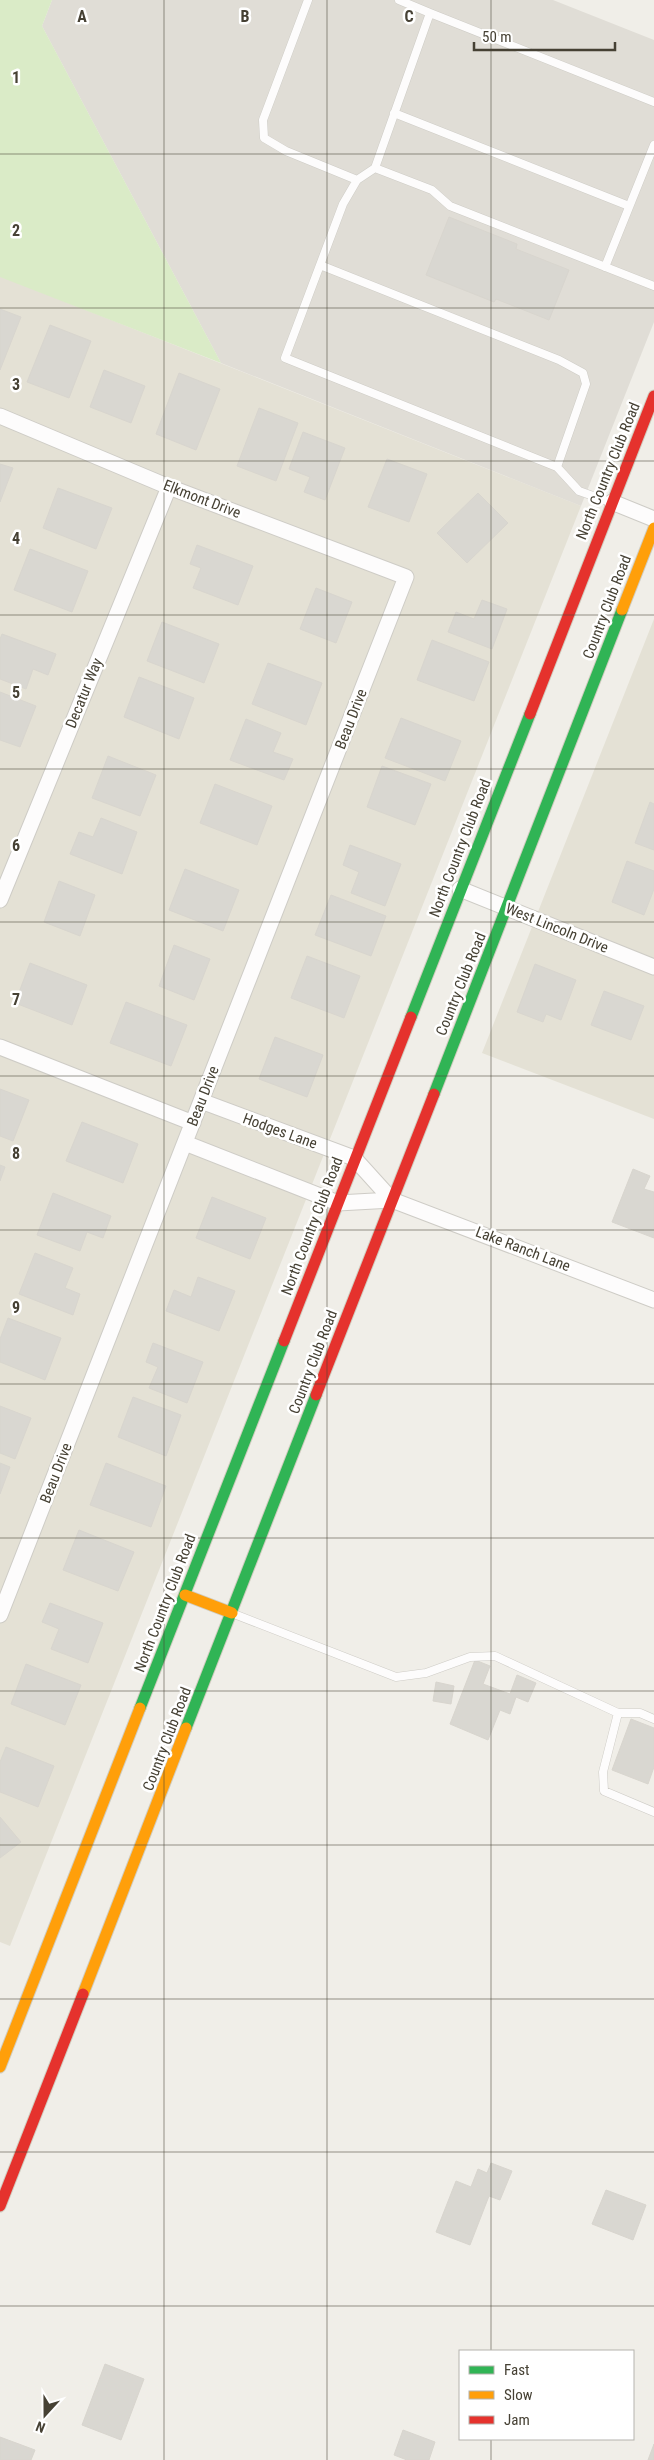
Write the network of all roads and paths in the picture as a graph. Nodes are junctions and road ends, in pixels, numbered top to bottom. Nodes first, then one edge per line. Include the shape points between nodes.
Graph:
1 (308, 0) edge
2 (399, 0) edge
3 (430, 13) junction
4 (654, 102) edge
5 (394, 113) junction
6 (654, 145) edge
7 (375, 168) junction
8 (357, 180) junction
9 (629, 206) junction
10 (320, 265) junction
11 (605, 267) junction
12 (654, 286) edge
13 (654, 396) edge
14 (0, 416) edge
15 (557, 467) junction
16 (168, 487) junction
17 (612, 502) junction
18 (654, 519) edge
19 (654, 528) edge
20 (406, 577) joint
21 (460, 889) junction
22 (0, 900) edge
23 (507, 908) junction
24 (654, 967) edge
25 (0, 1048) edge
26 (201, 1101) junction
27 (193, 1123) junction
28 (185, 1143) junction
29 (354, 1158) junction
30 (392, 1200) junction
31 (338, 1203) junction
32 (654, 1300) edge
33 (185, 1595) junction
34 (232, 1613) junction
35 (0, 1615) edge
36 (618, 1713) junction
37 (654, 1719) edge
38 (654, 1812) edge
39 (0, 2067) edge
40 (0, 2206) edge

1 - 8 lane via 263,120 264,138 286,151
2 - 3 lane
3 - 4 lane
3 - 5 lane
5 - 7 lane
5 - 9 lane
6 - 9 lane
7 - 8 lane
7 - 11 lane via 432,190 450,206
8 - 10 lane via 343,204
9 - 11 lane
10 - 15 lane via 559,360 583,373 586,384
10 - 15 lane via 285,358
11 - 12 lane
13 - 17 main road, North Country Club Road
14 - 16 street, Elkmont Drive
15 - 17 lane via 579,490
16 - 20 street, Elkmont Drive
16 - 22 street, Decatur Way
17 - 18 street
17 - 21 main road, North Country Club Road
19 - 23 main road, Country Club Road
20 - 26 street, Beau Drive
21 - 23 street, West Lincoln Drive
21 - 29 main road, North Country Club Road
23 - 24 street, West Lincoln Drive
23 - 30 main road, Country Club Road
25 - 27 street
26 - 27 street, Beau Drive
26 - 29 street, Hodges Lane
27 - 28 street, Beau Drive
28 - 31 street
28 - 35 street, Beau Drive
29 - 30 street, Hodges Lane
29 - 31 main road, North Country Club Road
30 - 31 street
30 - 32 street, Lake Ranch Lane
30 - 34 main road, Country Club Road
31 - 33 main road, North Country Club Road
33 - 34 main road
33 - 39 main road, North Country Club Road
34 - 36 lane via 396,1677 426,1673 470,1657 494,1656
34 - 40 main road, Country Club Road
36 - 37 lane via 640,1713
36 - 38 lane via 603,1772 604,1791

